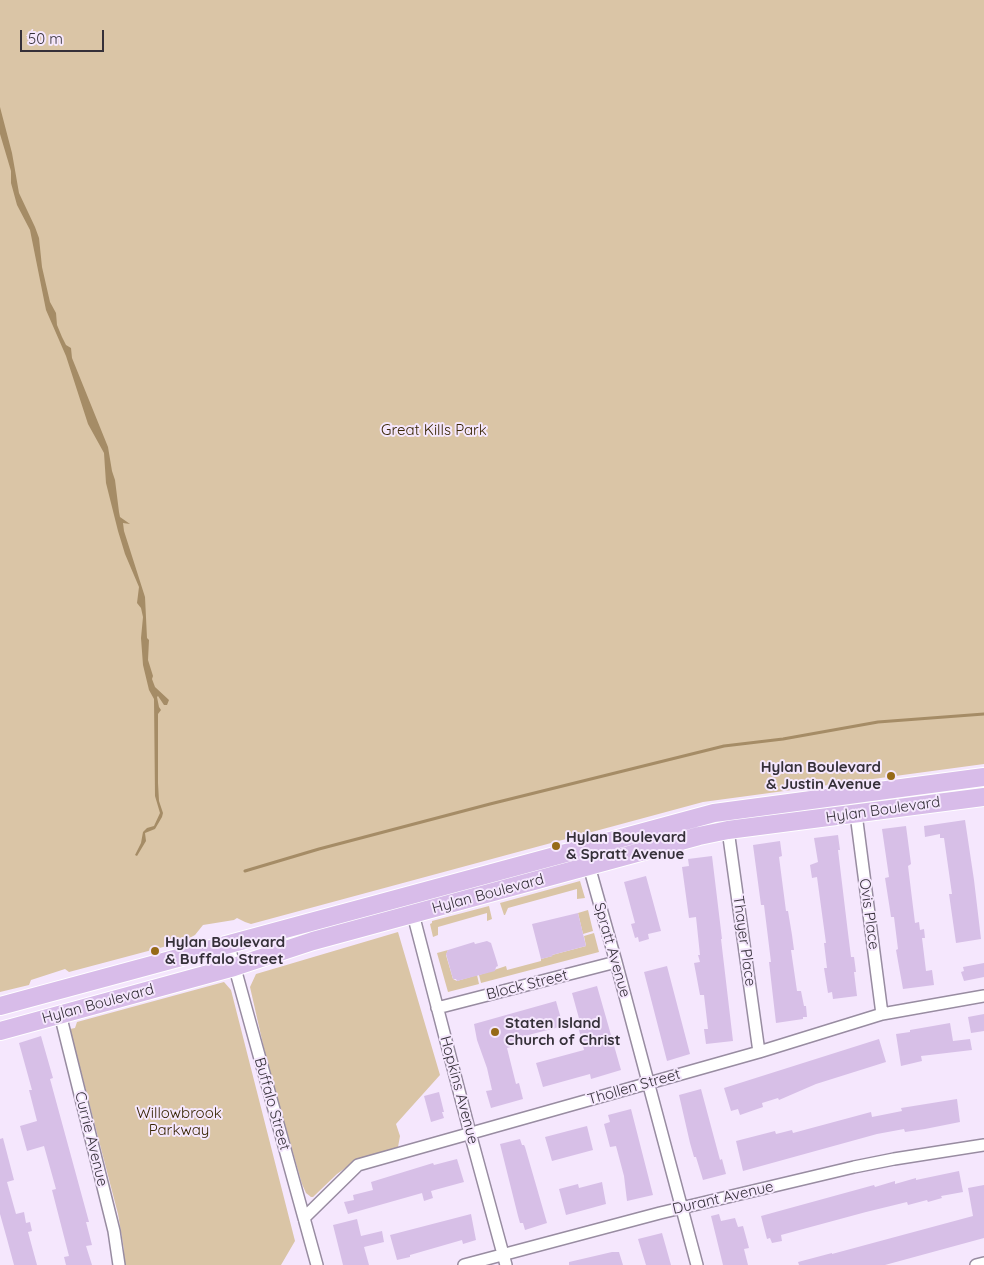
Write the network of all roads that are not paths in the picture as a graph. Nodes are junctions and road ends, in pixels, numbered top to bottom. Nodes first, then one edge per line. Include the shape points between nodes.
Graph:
1 (984, 777) edge
2 (984, 797) edge
3 (856, 814) junction
4 (728, 830) junction
5 (589, 866) junction
6 (413, 914) junction
7 (228, 943) junction
8 (616, 962) junction
9 (234, 967) junction
10 (984, 996) edge
11 (0, 1006) edge
12 (437, 1008) junction
13 (60, 1014) junction
14 (882, 1014) junction
15 (0, 1030) edge
16 (759, 1052) junction
17 (649, 1084) junction
18 (470, 1133) junction
19 (984, 1145) edge
20 (682, 1208) junction
21 (304, 1218) junction
22 (505, 1260) edge
23 (984, 1263) edge
24 (119, 1265) edge
25 (317, 1265) edge
26 (464, 1265) edge
27 (698, 1265) edge
28 (976, 1265) edge

1 - 7 main road, Hylan Boulevard via 714,813
2 - 3 main road, Hylan Boulevard
3 - 4 main road, Hylan Boulevard
3 - 14 street, Ovis Place
4 - 5 main road, Hylan Boulevard
4 - 16 street, Thayer Place
5 - 6 main road, Hylan Boulevard
5 - 8 street, Spratt Avenue
6 - 9 main road, Hylan Boulevard
6 - 12 street, Hopkins Avenue
7 - 9 street, Buffalo Street
7 - 11 main road, Hylan Boulevard
8 - 12 street, Block Street
8 - 17 street, Spratt Avenue
9 - 13 main road, Hylan Boulevard
9 - 21 street, Buffalo Street
10 - 14 street, Thollen Street
12 - 18 street, Hopkins Avenue
13 - 15 main road, Hylan Boulevard
13 - 24 street, Currie Avenue via 114,1231
14 - 16 street, Thollen Street
16 - 17 street, Thollen Street
17 - 18 street, Thollen Street
17 - 20 street, Spratt Avenue
18 - 21 street, Thollen Street via 358,1165
18 - 22 street, Hopkins Avenue
19 - 20 street, Durant Avenue via 854,1167
20 - 22 street, Durant Avenue
20 - 27 street, Spratt Avenue
21 - 25 street, Buffalo Street
22 - 26 street, Durant Avenue
23 - 28 street

